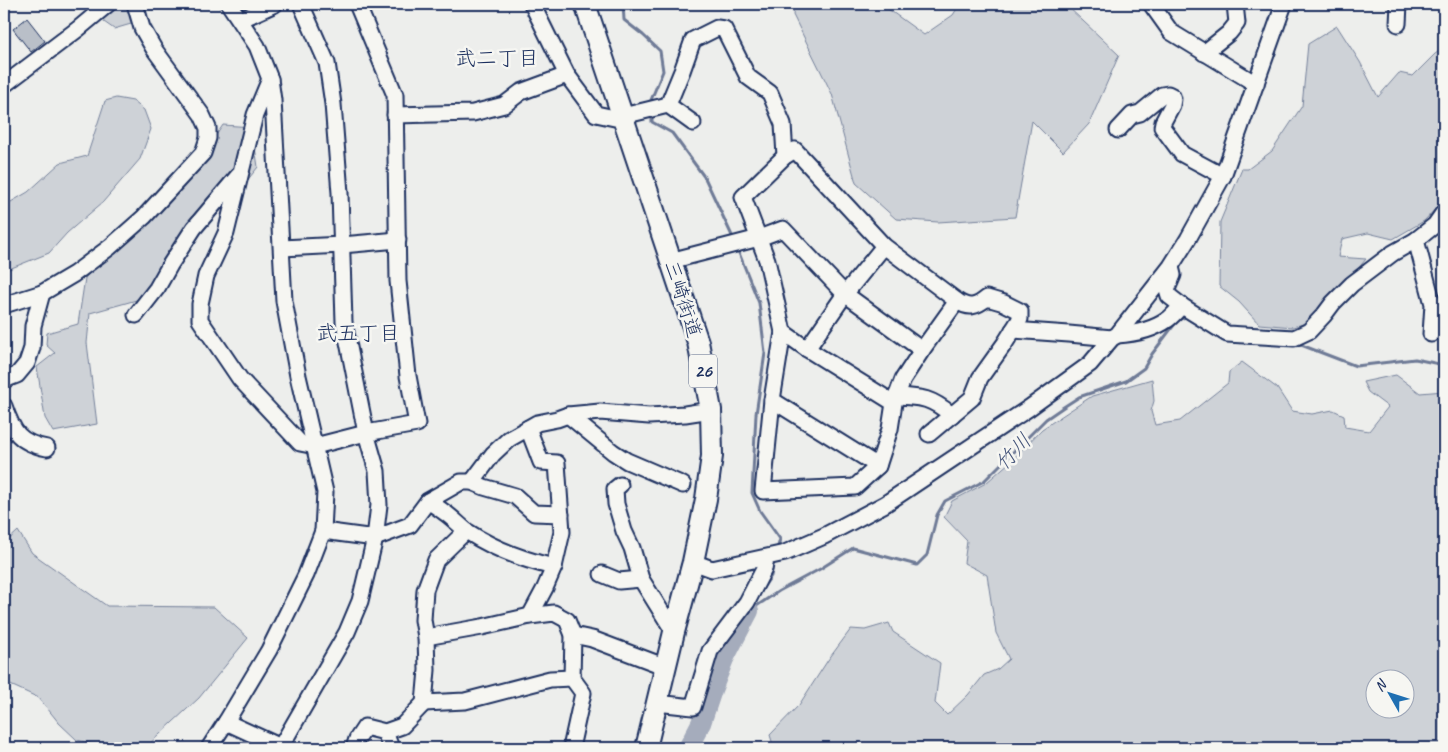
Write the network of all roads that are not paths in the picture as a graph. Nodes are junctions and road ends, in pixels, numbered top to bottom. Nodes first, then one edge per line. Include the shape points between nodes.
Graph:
1 (108, 4) edge
2 (135, 4) edge
3 (229, 4) edge
4 (275, 4) edge
5 (301, 4) edge
6 (357, 4) edge
7 (532, 4) edge
8 (588, 4) edge
9 (1150, 4) edge
10 (1235, 4) edge
11 (1284, 4) edge
12 (1399, 4) edge
13 (240, 20) junction
14 (1398, 24) dead end
15 (1204, 53) junction
16 (567, 75) junction
17 (270, 79) junction
18 (1256, 84) junction
19 (4, 85) edge
20 (668, 105) junction
21 (395, 115) junction
22 (623, 118) junction
23 (692, 123) dead end
24 (1118, 130) dead end
25 (785, 156) junction
26 (241, 173) junction
27 (1223, 176) junction
28 (1444, 212) edge
29 (759, 238) junction
30 (398, 240) junction
31 (1416, 240) junction
32 (342, 245) junction
33 (884, 246) junction
34 (282, 248) junction
35 (670, 261) junction
36 (1171, 266) junction
37 (42, 293) junction
38 (845, 294) junction
39 (957, 301) junction
40 (4, 305) edge
41 (1182, 306) junction
42 (136, 316) dead end
43 (1014, 330) junction
44 (783, 332) junction
45 (1431, 334) dead end
46 (1114, 337) junction
47 (807, 349) junction
48 (922, 350) junction
49 (4, 380) edge
50 (772, 400) junction
51 (895, 400) junction
52 (4, 406) edge
53 (711, 410) junction
54 (568, 415) junction
55 (952, 415) junction
56 (6, 424) edge
57 (528, 428) junction
58 (366, 433) junction
59 (929, 434) dead end
60 (315, 446) junction
61 (47, 448) dead end
62 (878, 466) junction
63 (472, 482) junction
64 (620, 485) dead end
65 (683, 485) dead end
66 (428, 501) junction
67 (561, 514) junction
68 (323, 531) junction
69 (466, 531) junction
70 (375, 538) junction
71 (766, 558) junction
72 (692, 562) junction
73 (554, 567) junction
74 (602, 574) dead end
75 (640, 579) junction
76 (530, 616) junction
77 (674, 632) junction
78 (573, 635) junction
79 (426, 637) junction
80 (666, 667) junction
81 (572, 678) junction
82 (657, 702) junction
83 (424, 703) junction
84 (226, 722) junction
85 (385, 732) junction
86 (209, 748) edge
87 (281, 748) edge
88 (354, 748) edge
89 (391, 748) edge
90 (571, 748) edge
91 (646, 748) edge

1 - 19 street
2 - 37 street via 142,28 154,49 202,115 208,128 208,138 203,153 144,217 74,274
3 - 13 street
4 - 13 street
5 - 32 street via 327,63 333,104
6 - 21 street via 394,95
7 - 16 street
8 - 22 main road, 三崎街道 / 26
9 - 15 street via 1171,32
10 - 15 street via 1237,23
11 - 18 street
12 - 14 street
13 - 17 street via 257,46
15 - 18 street
16 - 21 street via 521,92 504,105 473,114
16 - 22 street via 596,114
17 - 26 street via 256,115
17 - 34 street
18 - 27 street
20 - 22 street
20 - 23 street
20 - 25 street via 693,40 717,28 724,29 748,77 770,94 783,124
21 - 30 street
22 - 35 main road, 三崎街道 / 26
24 - 27 street via 1132,115 1168,94 1173,99 1162,127 1172,142 1182,154
25 - 29 street via 743,197
25 - 33 street via 795,150
26 - 42 street via 194,228
26 - 60 street via 226,233 206,276 200,320 240,379 300,443
27 - 36 street
28 - 31 street via 1435,225
29 - 35 street
29 - 38 street via 783,229
29 - 44 street
30 - 32 street
30 - 58 street via 401,320 418,424
31 - 41 street via 1352,284 1309,331 1294,338 1226,334
31 - 45 street via 1433,304
32 - 34 street
32 - 58 street via 344,322
33 - 38 street
33 - 39 street
34 - 60 street via 284,301
35 - 53 main road, 三崎街道 / 26 via 698,342
36 - 41 street via 1173,275 1169,296
36 - 46 street
37 - 40 street
37 - 49 street via 27,364 17,375
38 - 47 street
38 - 48 street
39 - 43 street via 965,306 978,305 987,298 1020,311
39 - 48 street
41 - 46 street via 1157,326
43 - 46 street
43 - 55 street via 980,378 972,398
44 - 47 street
44 - 50 street
46 - 71 street via 1090,364 885,504 824,536
47 - 51 street
48 - 51 street
50 - 62 street
50 - 62 street via 764,491 856,487
51 - 55 street via 918,396 938,404
51 - 62 street
52 - 56 street
53 - 54 street via 649,416 600,412
53 - 72 main road, 三崎街道 / 26 via 712,456
54 - 57 street
54 - 65 street via 627,461
55 - 59 street
56 - 61 street via 20,438
57 - 63 street via 492,454
57 - 67 street via 541,462 557,463
58 - 60 street
58 - 70 street via 377,472 379,505
60 - 68 street via 325,492
63 - 66 street via 460,482
63 - 67 street via 515,496 534,513
64 - 75 street via 615,489 616,504
66 - 69 street
66 - 70 street via 410,525
67 - 73 street via 562,532
68 - 70 street
68 - 84 street via 306,576 269,650
69 - 73 street via 530,562
69 - 79 street via 436,560 425,590 423,620
70 - 87 street via 360,601 347,632
71 - 72 street via 712,569
71 - 82 street via 764,569 747,602 710,651 693,707
72 - 77 main road, 三崎街道 / 26
73 - 76 street
74 - 75 street via 619,581
75 - 77 street
76 - 78 street via 554,613 566,620
76 - 79 street
77 - 80 main road, 三崎街道 / 26
78 - 80 street via 592,638
78 - 81 street
79 - 83 street
80 - 82 main road, 三崎街道 / 26
81 - 83 street via 550,679 465,700
81 - 90 street via 584,694
82 - 91 main road, 三崎街道 / 26
83 - 85 street via 402,726
84 - 86 street
84 - 87 street
85 - 88 street via 365,727
85 - 89 street

